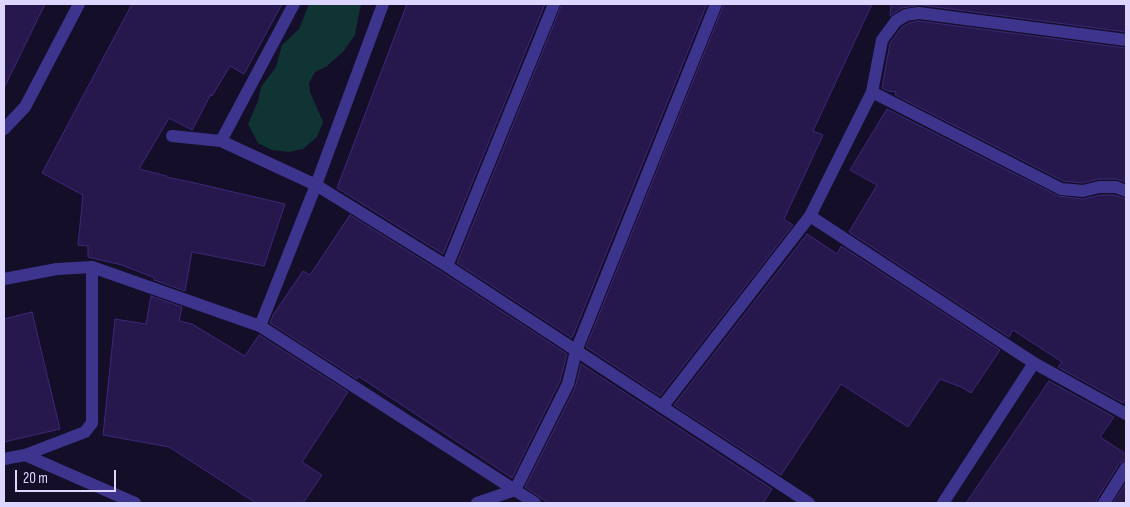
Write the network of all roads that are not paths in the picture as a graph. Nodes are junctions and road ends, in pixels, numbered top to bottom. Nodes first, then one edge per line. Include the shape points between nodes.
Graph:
1 (79, 4) edge
2 (294, 4) edge
3 (383, 4) edge
4 (554, 4) edge
5 (716, 4) edge
6 (1126, 40) edge
7 (872, 92) junction
8 (4, 129) edge
9 (172, 136) dead end
10 (221, 141) junction
11 (316, 185) junction
12 (1126, 191) edge
13 (810, 216) junction
14 (447, 266) junction
15 (92, 268) junction
16 (4, 280) edge
17 (260, 326) junction
18 (576, 351) junction
19 (1034, 363) junction
20 (662, 407) junction
21 (1126, 414) edge
22 (24, 455) junction
23 (4, 459) edge
24 (1126, 468) edge
25 (515, 490) junction
26 (135, 503) edge
27 (477, 503) edge
28 (535, 503) edge
29 (810, 503) edge
30 (943, 503) edge
31 (1104, 503) edge

1 - 8 street via 25,107
2 - 10 street
3 - 11 street
4 - 14 street
5 - 18 street
6 - 7 street via 919,12 896,21 882,40
7 - 12 street via 1061,189 1083,191 1099,187
7 - 13 street
9 - 10 street
10 - 11 street
11 - 14 street
11 - 17 street
13 - 19 street
13 - 20 street
14 - 18 street
15 - 16 street via 57,269
15 - 17 street
15 - 22 street via 92,423 85,432
17 - 25 street
18 - 20 street
18 - 25 street via 568,384
19 - 21 street
19 - 30 street
20 - 29 street
22 - 23 street
22 - 26 street
24 - 31 street
25 - 27 street
25 - 28 street

